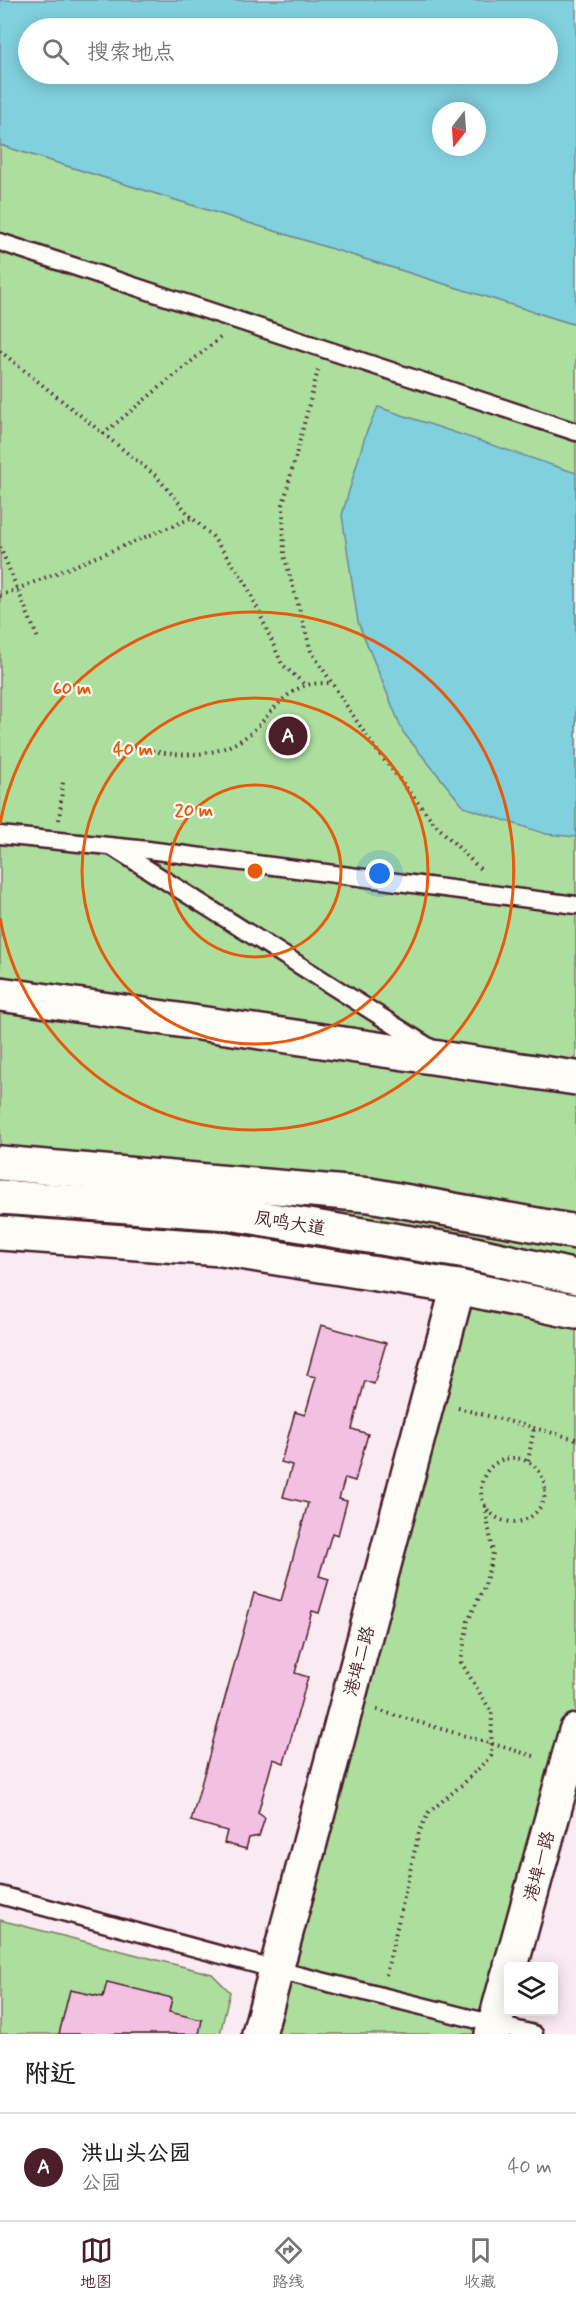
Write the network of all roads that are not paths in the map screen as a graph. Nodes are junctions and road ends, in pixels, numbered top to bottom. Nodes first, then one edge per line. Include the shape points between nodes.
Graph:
1 (0, 242) edge
2 (576, 432) edge
3 (0, 835) edge
4 (110, 846) junction
5 (576, 905) edge
6 (0, 994) edge
7 (448, 1059) junction
8 (576, 1078) edge
9 (0, 1162) edge
10 (0, 1197) edge
11 (576, 1232) edge
12 (0, 1233) edge
13 (576, 1277) edge
14 (458, 1287) junction
15 (576, 1312) edge
16 (576, 1731) edge
17 (0, 1895) edge
18 (512, 1962) edge
19 (277, 1970) junction
20 (504, 1991) edge
21 (494, 2029) edge
22 (259, 2034) edge
23 (534, 2034) edge

1 - 2 lane
3 - 4 lane
4 - 5 lane
4 - 7 lane
6 - 7 street
7 - 8 street
9 - 11 street via 370,1195
10 - 13 street, 凤鸣大道 via 228,1214 466,1252
12 - 14 street, 凤鸣大道 via 221,1249
14 - 15 street, 凤鸣大道
14 - 19 street, 港埠二路
16 - 18 street, 港埠一路
17 - 19 lane
19 - 21 lane
19 - 22 street, 港埠二路
20 - 21 street
21 - 23 lane

